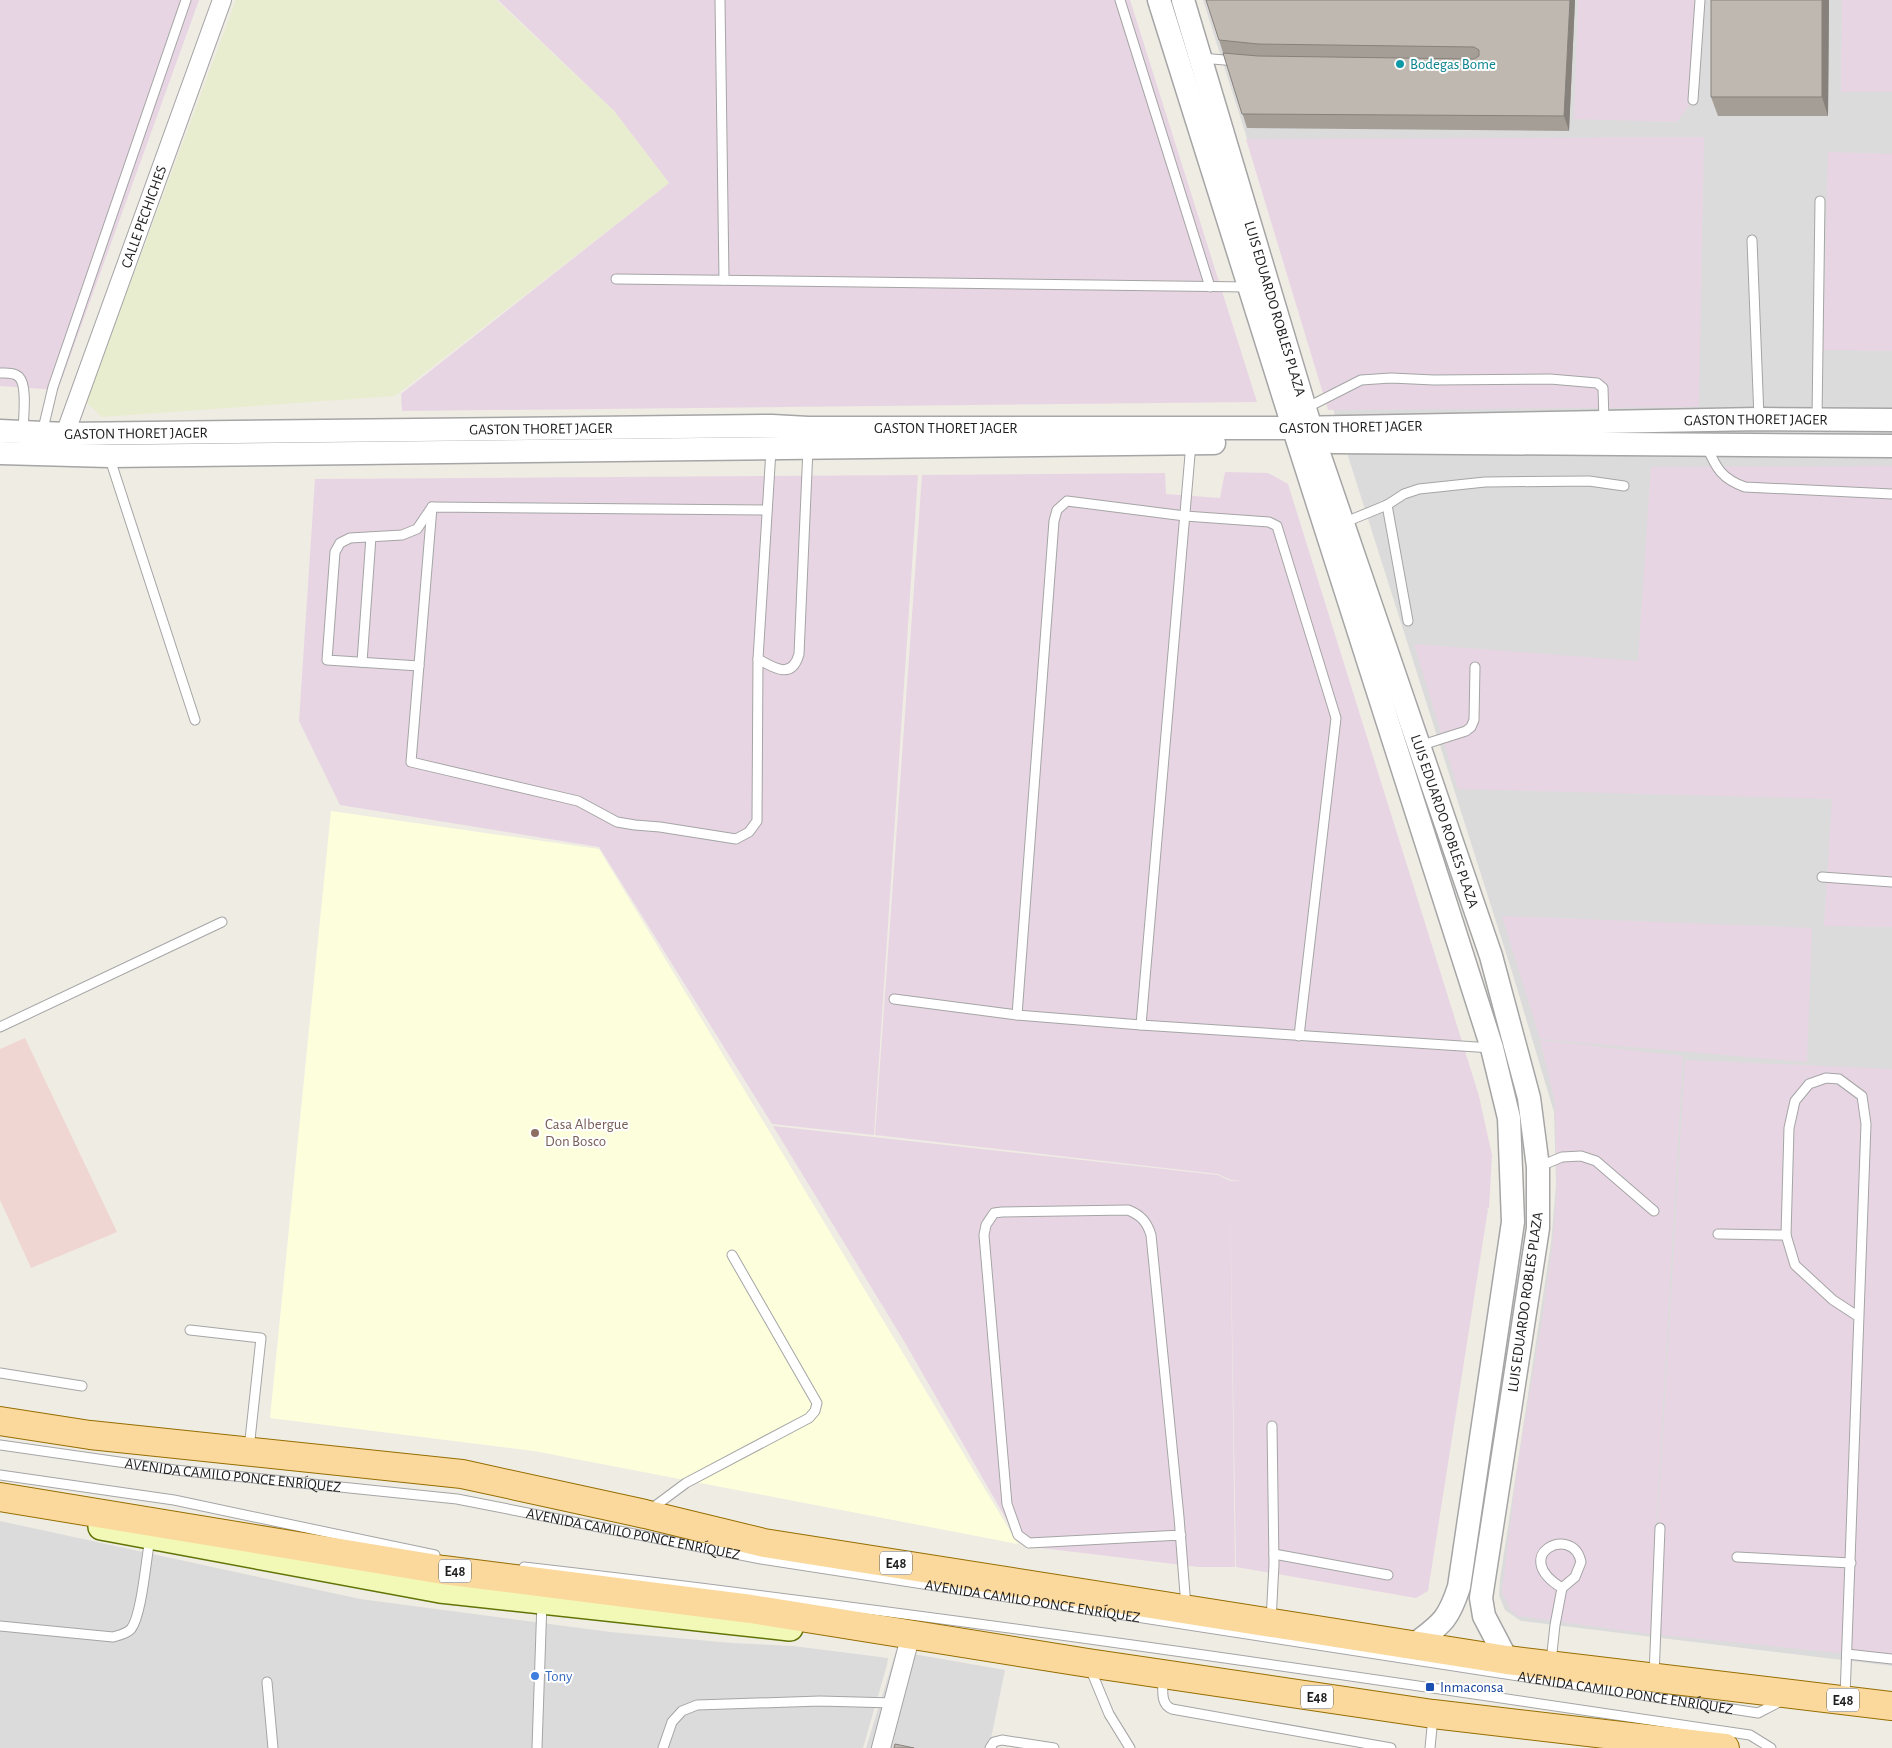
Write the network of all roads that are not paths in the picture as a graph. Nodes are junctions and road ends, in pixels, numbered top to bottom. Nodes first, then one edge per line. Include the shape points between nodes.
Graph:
1 (186, 0) edge
2 (222, 0) edge
3 (720, 0) edge
4 (1120, 0) edge
5 (1159, 0) edge
6 (1183, 0) edge
7 (1700, 0) edge
8 (1190, 60) junction
9 (1247, 62) edge
10 (1693, 100) dead end
11 (1820, 201) dead end
12 (1752, 240) dead end
13 (616, 279) dead end
14 (724, 280) junction
15 (1210, 287) junction
16 (1249, 287) junction
17 (0, 373) edge
18 (1759, 419) junction
19 (1817, 419) junction
20 (1892, 420) edge
21 (1604, 422) junction
22 (1305, 430) junction
23 (0, 431) edge
24 (32, 432) junction
25 (65, 434) junction
26 (771, 437) junction
27 (808, 438) junction
28 (1191, 443) junction
29 (1706, 444) junction
30 (1892, 446) edge
31 (0, 453) edge
32 (109, 456) junction
33 (1624, 486) dead end
34 (1892, 494) edge
35 (1386, 505) junction
36 (432, 507) junction
37 (767, 510) junction
38 (1185, 516) junction
39 (1343, 523) junction
40 (371, 537) junction
41 (1408, 621) dead end
42 (758, 659) junction
43 (362, 662) junction
44 (419, 666) junction
45 (1475, 667) dead end
46 (196, 720) dead end
47 (1419, 746) junction
48 (1822, 877) dead end
49 (1892, 882) edge
50 (222, 922) dead end
51 (894, 1000) dead end
52 (1017, 1015) junction
53 (1141, 1025) junction
54 (0, 1027) edge
55 (1299, 1036) junction
56 (1492, 1048) junction
57 (1538, 1168) junction
58 (1654, 1211) dead end
59 (1718, 1234) dead end
60 (1786, 1235) junction
61 (732, 1255) dead end
62 (1859, 1317) junction
63 (190, 1330) dead end
64 (0, 1373) edge
65 (82, 1386) dead end
66 (0, 1420) edge
67 (1272, 1426) dead end
68 (0, 1445) edge
69 (248, 1452) junction
70 (0, 1475) edge
71 (0, 1497) edge
72 (0, 1508) edge
73 (645, 1514) junction
74 (1660, 1528) dead end
75 (1181, 1535) junction
76 (150, 1536) junction
77 (1274, 1554) junction
78 (1736, 1557) dead end
79 (446, 1558) dead end
80 (1851, 1563) junction
81 (515, 1566) dead end
82 (1388, 1575) dead end
83 (1562, 1588) junction
84 (542, 1601) junction
85 (1186, 1609) junction
86 (1271, 1623) junction
87 (0, 1626) edge
88 (911, 1634) junction
89 (1414, 1645) junction
90 (1847, 1654) junction
91 (1892, 1659) edge
92 (1507, 1660) junction
93 (1088, 1663) junction
94 (1551, 1665) junction
95 (1162, 1674) junction
96 (1654, 1678) junction
97 (266, 1682) dead end
98 (1794, 1695) junction
99 (1845, 1700) junction
100 (893, 1703) junction
101 (1892, 1706) edge
102 (1433, 1714) junction
103 (273, 1748) edge
104 (537, 1748) edge
105 (663, 1748) edge
106 (881, 1748) edge
107 (990, 1748) edge
108 (1054, 1748) edge
109 (1130, 1748) edge
110 (1390, 1748) edge
111 (1430, 1748) edge
112 (1725, 1748) edge
113 (1772, 1748) edge

1 - 24 lane via 57,378
2 - 25 street, CALLE PECHICHES
3 - 14 lane
4 - 15 lane
5 - 8 street, LUIS EDUARDO ROBLES PLAZA
6 - 8 street, LUIS EDUARDO ROBLES PLAZA
7 - 10 lane
8 - 9 lane
8 - 16 street, LUIS EDUARDO ROBLES PLAZA
8 - 22 street, LUIS EDUARDO ROBLES PLAZA
11 - 19 lane
12 - 18 lane
13 - 14 lane
14 - 15 lane
15 - 16 lane
16 - 22 street, LUIS EDUARDO ROBLES PLAZA
17 - 24 lane via 19,377 23,384
18 - 19 street, GASTON THORET JAGER
18 - 21 street, GASTON THORET JAGER
19 - 20 street, GASTON THORET JAGER
21 - 22 street, GASTON THORET JAGER
21 - 22 lane via 1603,388 1597,383 1550,379 1391,378 1361,380
22 - 27 street, GASTON THORET JAGER
22 - 28 street, GASTON THORET JAGER
22 - 29 street, GASTON THORET JAGER
22 - 39 street, LUIS EDUARDO ROBLES PLAZA
22 - 56 street, LUIS EDUARDO ROBLES PLAZA
23 - 24 street, GASTON THORET JAGER
24 - 25 street, GASTON THORET JAGER
25 - 26 street, GASTON THORET JAGER
26 - 27 street, GASTON THORET JAGER
26 - 32 street, GASTON THORET JAGER
26 - 37 lane
27 - 28 street, GASTON THORET JAGER
27 - 42 lane via 797,663 782,670
28 - 38 lane
29 - 30 street, GASTON THORET JAGER
29 - 34 lane via 1717,469 1733,483 1745,488
31 - 32 street, GASTON THORET JAGER
32 - 46 lane
33 - 35 lane via 1589,481 1485,482 1419,489
35 - 39 lane
35 - 41 lane
36 - 37 lane
36 - 40 lane via 417,529 402,535
36 - 44 lane
37 - 42 lane
38 - 52 lane via 1067,501 1057,510
38 - 53 lane
38 - 55 lane via 1269,522 1277,526 1336,718
39 - 47 street, LUIS EDUARDO ROBLES PLAZA
40 - 43 lane
40 - 43 lane via 350,538 340,543 335,552 327,660
42 - 44 lane via 757,821 749,832 736,839 617,822 578,801 410,762
43 - 44 lane
45 - 47 lane via 1472,727
47 - 57 street, LUIS EDUARDO ROBLES PLAZA via 1491,956 1529,1098
48 - 49 lane
50 - 54 lane
51 - 52 lane
52 - 53 lane
53 - 55 lane
55 - 56 lane
56 - 89 street, LUIS EDUARDO ROBLES PLAZA via 1509,1118 1513,1222 1459,1587 1453,1607 1444,1621
57 - 58 lane via 1562,1157 1581,1156 1596,1161
57 - 92 street, LUIS EDUARDO ROBLES PLAZA via 1538,1228 1481,1598 1484,1616
59 - 60 lane
60 - 62 lane via 1795,1265 1833,1300
60 - 62 lane via 1789,1128 1795,1100 1809,1084 1826,1078 1839,1079 1862,1096 1866,1124
61 - 73 lane via 817,1403 815,1411 809,1418 686,1483
62 - 80 lane
63 - 69 lane via 261,1338
64 - 65 lane
66 - 69 main road, AVENIDA CAMILO PONCE ENRÍQUEZ / E48 via 90,1435
67 - 77 lane
68 - 98 lane, AVENIDA CAMILO PONCE ENRÍQUEZ via 175,1470 457,1499 761,1559 1758,1713
69 - 73 main road, AVENIDA CAMILO PONCE ENRÍQUEZ / E48 via 462,1474
70 - 79 lane, AVENIDA CAMILO PONCE ENRÍQUEZ via 174,1500
71 - 88 main road, E48 via 443,1570 751,1609
72 - 76 main road, E48
73 - 85 main road, AVENIDA CAMILO PONCE ENRÍQUEZ / E48 via 764,1542
74 - 96 lane
75 - 75 lane via 1148,1225 1128,1210 994,1213 984,1235 1007,1504 1018,1535 1029,1544
75 - 85 lane
76 - 84 main road, E48 via 440,1590
76 - 87 lane via 137,1614 132,1628 124,1634 113,1637
77 - 82 lane
77 - 86 lane
78 - 80 lane
80 - 90 lane
81 - 113 lane, AVENIDA CAMILO PONCE ENRÍQUEZ via 753,1593 1430,1687 1750,1735
83 - 83 lane via 1575,1577 1581,1562 1576,1549 1562,1544 1544,1550 1540,1557 1548,1578
83 - 94 lane
84 - 88 main road, E48 via 881,1639
84 - 104 lane
85 - 86 main road, AVENIDA CAMILO PONCE ENRÍQUEZ / E48
86 - 89 main road, AVENIDA CAMILO PONCE ENRÍQUEZ / E48
88 - 93 main road, E48
88 - 100 street
89 - 92 main road, AVENIDA CAMILO PONCE ENRÍQUEZ / E48
90 - 91 lane
90 - 99 lane
92 - 94 main road, AVENIDA CAMILO PONCE ENRÍQUEZ / E48
93 - 95 main road, E48
93 - 109 lane via 1108,1714
94 - 96 main road, AVENIDA CAMILO PONCE ENRÍQUEZ / E48
95 - 102 main road, E48
95 - 110 lane via 1165,1705 1172,1709
96 - 98 main road, AVENIDA CAMILO PONCE ENRÍQUEZ / E48
97 - 103 lane
98 - 99 main road, AVENIDA CAMILO PONCE ENRÍQUEZ / E48
99 - 101 main road, AVENIDA CAMILO PONCE ENRÍQUEZ / E48
100 - 105 lane via 820,1701 697,1705 682,1711 672,1722
100 - 106 street
102 - 111 lane
102 - 112 main road, E48
107 - 108 lane via 994,1742 1002,1740

